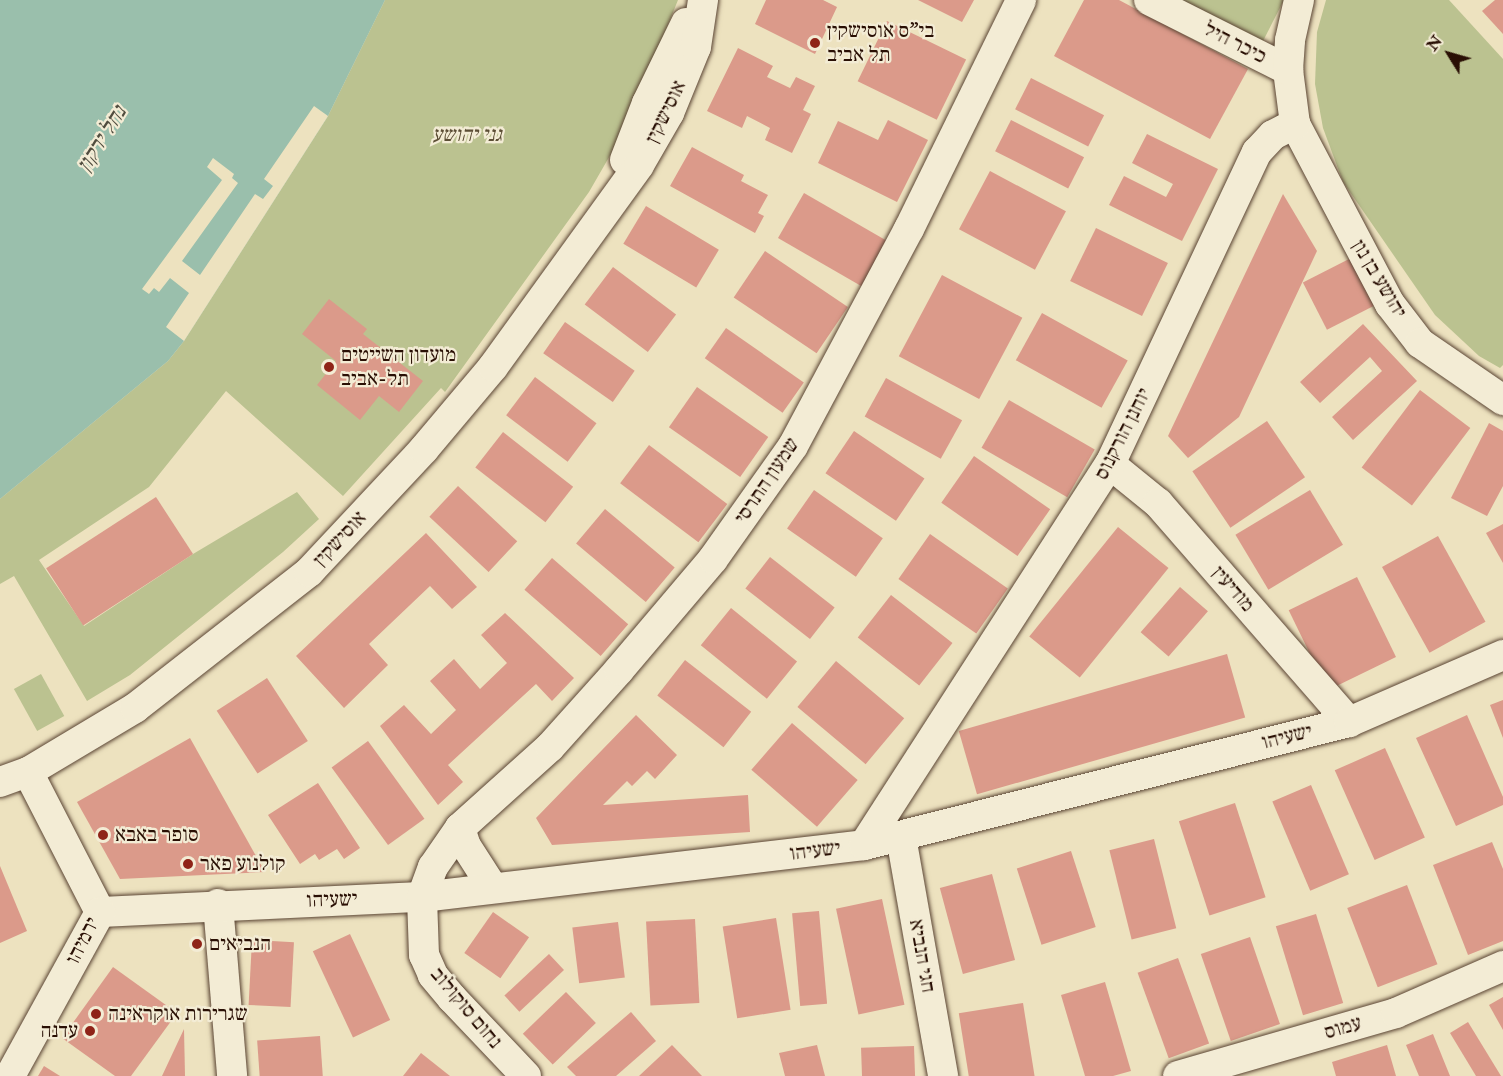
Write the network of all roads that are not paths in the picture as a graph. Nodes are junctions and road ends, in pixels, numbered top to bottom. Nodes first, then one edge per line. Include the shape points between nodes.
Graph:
1 (699, 0) edge
2 (704, 0) edge
3 (1021, 0) edge
4 (1149, 0) edge
5 (1299, 0) edge
6 (1288, 70) junction
7 (1295, 124) junction
8 (604, 213) junction
9 (1503, 400) edge
10 (1110, 464) junction
11 (1503, 655) edge
12 (1349, 722) junction
13 (28, 772) junction
14 (0, 782) edge
15 (460, 828) junction
16 (901, 837) junction
17 (864, 845) junction
18 (494, 888) junction
19 (422, 897) junction
20 (218, 904) junction
21 (100, 912) junction
22 (1503, 966) edge
23 (10, 1076) edge
24 (232, 1076) edge
25 (526, 1076) edge
26 (943, 1076) edge
27 (1178, 1076) edge

1 - 8 street, אוסישקין via 647,103
2 - 8 street, אוסישקין via 696,47 669,113 639,165
3 - 15 street, שמעון התרסי via 909,229 793,446 713,559 619,670 550,747
4 - 6 street, כיכר היל
5 - 6 street
6 - 7 street
7 - 9 street, יהושע בן נון via 1390,304 1419,343
7 - 10 street, יוחנן הורקנוס via 1273,135 1257,152
8 - 13 street, אוסישקין via 493,367 424,449 309,572 135,708
10 - 12 street, מודיעין via 1158,503
10 - 17 street, יוחנן הורקנוס
11 - 12 street, ישעיהו
12 - 16 street, ישעיהו
13 - 14 street, אוסישקין
13 - 21 street, ירמיהו
15 - 18 street via 466,846
15 - 19 street, שמעון התרסי via 433,867
16 - 17 street, ישעיהו
16 - 26 street, חגי הנביא
17 - 18 street, ישעיהו
18 - 19 street, ישעיהו
19 - 20 street, ישעיהו
19 - 25 street, נחום סוקולוב via 423,946 433,975
20 - 21 street, ישעיהו
20 - 24 street
21 - 23 street, ירמיהו
22 - 27 street, עמוס via 1396,1013

